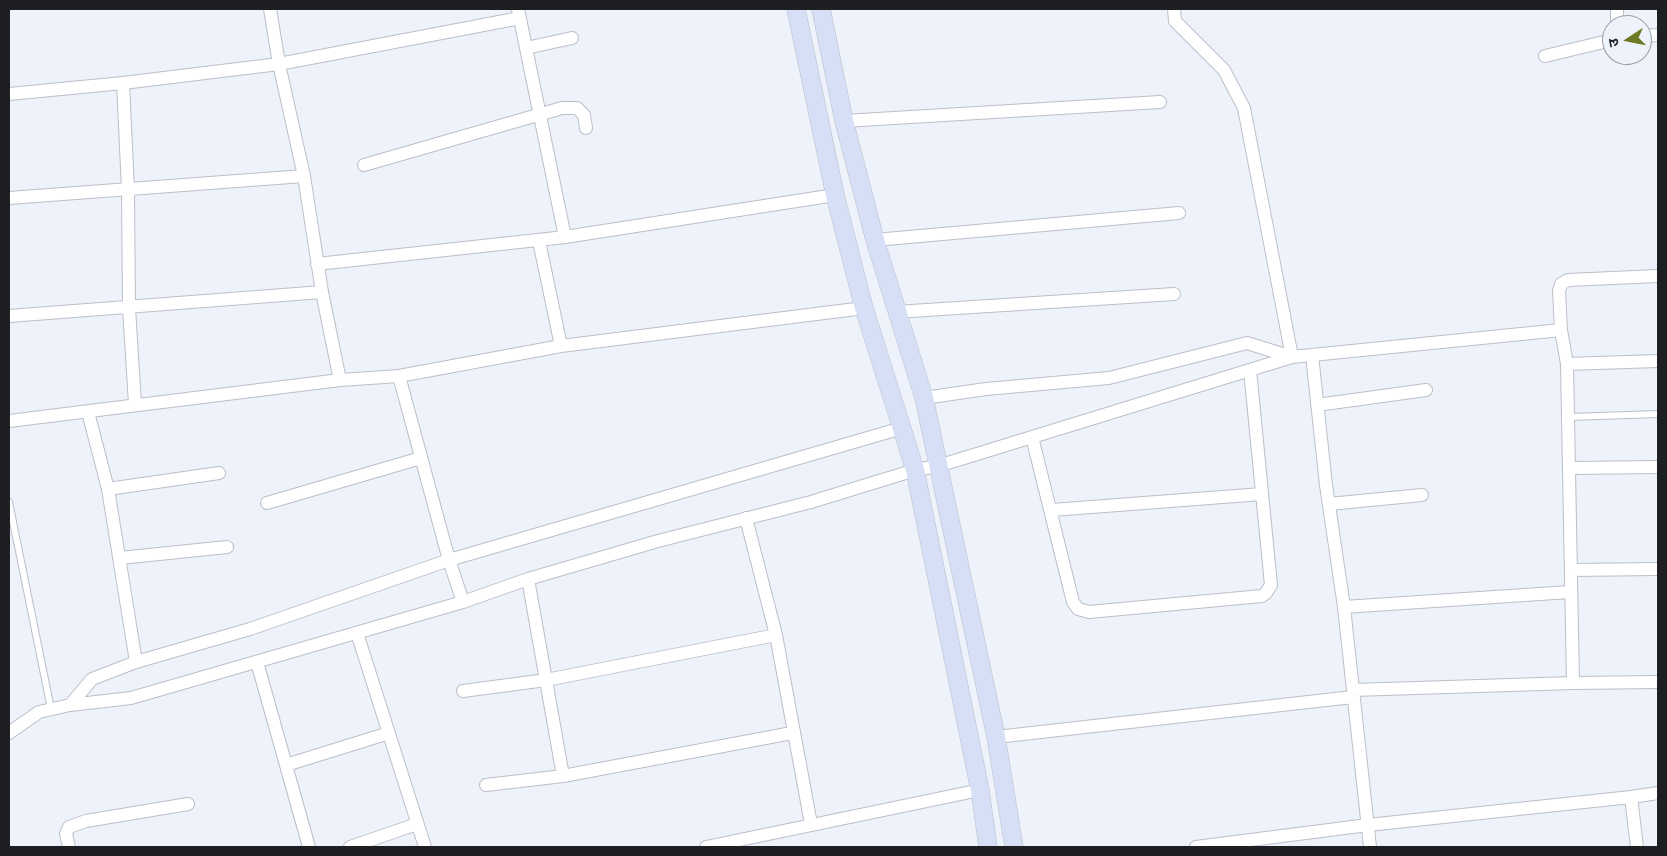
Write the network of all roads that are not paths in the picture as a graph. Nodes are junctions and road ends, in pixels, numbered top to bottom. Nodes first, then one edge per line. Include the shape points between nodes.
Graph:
1 (270, 9) edge
2 (796, 9) edge
3 (821, 9) edge
4 (1174, 9) edge
5 (519, 14) edge
6 (572, 38) dead end
7 (1602, 42) edge
8 (526, 48) junction
9 (1545, 56) dead end
10 (279, 64) junction
11 (123, 83) junction
12 (9, 94) edge
13 (1160, 102) dead end
14 (541, 115) junction
15 (844, 121) junction
16 (586, 128) dead end
17 (364, 165) dead end
18 (304, 176) junction
19 (128, 190) junction
20 (835, 195) junction
21 (9, 198) edge
22 (1179, 213) dead end
23 (565, 237) junction
24 (875, 240) junction
25 (539, 241) junction
26 (317, 264) junction
27 (1658, 276) edge
28 (322, 292) junction
29 (1174, 294) dead end
30 (129, 308) junction
31 (864, 308) junction
32 (896, 312) junction
33 (9, 316) edge
34 (1561, 330) junction
35 (561, 346) junction
36 (1312, 355) junction
37 (1292, 357) junction
38 (1658, 361) edge
39 (1567, 364) junction
40 (1250, 370) junction
41 (399, 376) junction
42 (340, 380) junction
43 (1426, 390) dead end
44 (924, 398) junction
45 (135, 404) junction
46 (1317, 404) junction
47 (88, 412) junction
48 (1658, 414) edge
49 (1569, 417) junction
50 (9, 421) edge
51 (902, 428) junction
52 (1032, 437) junction
53 (421, 458) junction
54 (938, 466) junction
55 (1658, 467) edge
56 (1571, 468) junction
57 (915, 470) junction
58 (219, 472) dead end
59 (108, 489) junction
60 (1262, 494) junction
61 (1422, 495) dead end
62 (9, 502) edge
63 (267, 503) dead end
64 (1329, 504) junction
65 (1052, 510) junction
66 (746, 518) junction
67 (228, 547) dead end
68 (120, 558) junction
69 (448, 560) junction
70 (1658, 569) edge
71 (1571, 570) junction
72 (528, 579) junction
73 (1570, 592) junction
74 (463, 602) junction
75 (1344, 607) junction
76 (357, 633) junction
77 (776, 635) junction
78 (136, 662) junction
79 (257, 662) junction
80 (546, 680) junction
81 (1658, 682) edge
82 (1573, 683) junction
83 (463, 690) dead end
84 (1353, 694) junction
85 (70, 705) junction
86 (51, 709) junction
87 (9, 733) edge
88 (389, 733) junction
89 (792, 733) junction
90 (996, 737) junction
91 (286, 765) junction
92 (563, 776) junction
93 (486, 785) dead end
94 (980, 790) junction
95 (1658, 793) edge
96 (1631, 797) junction
97 (188, 804) dead end
98 (417, 824) junction
99 (811, 824) junction
100 (1368, 826) junction
101 (69, 847) edge
102 (309, 847) edge
103 (350, 847) edge
104 (425, 847) edge
105 (706, 847) edge
106 (988, 847) edge
107 (1014, 847) edge
108 (1196, 847) edge
109 (1370, 847) edge
110 (1637, 847) edge

1 - 10 street
2 - 20 street
3 - 15 street
4 - 37 street via 1175,21 1224,70 1244,108
5 - 8 street
5 - 10 street
6 - 8 street
7 - 9 street
8 - 14 street
10 - 11 street
10 - 18 street
11 - 12 street
11 - 19 street
13 - 15 street
14 - 16 street via 562,108 577,108 584,115
14 - 17 street
14 - 23 street
15 - 24 street
18 - 19 street
18 - 26 street
19 - 21 street
19 - 30 street
20 - 23 street
20 - 31 street
22 - 24 street
23 - 25 street
24 - 32 street
25 - 26 street
25 - 35 street
26 - 28 street
27 - 34 street via 1576,279 1561,284
28 - 30 street
28 - 42 street
29 - 32 street
30 - 33 street
30 - 45 street
31 - 35 street
31 - 51 street
32 - 44 street
34 - 36 street
34 - 39 street
35 - 41 street
36 - 37 street
36 - 46 street
37 - 40 street
37 - 44 street via 1247,344 1109,378
38 - 39 street
39 - 49 street
40 - 52 street
40 - 60 street
41 - 42 street
41 - 53 street
42 - 45 street
43 - 46 street
44 - 54 street
45 - 47 street
46 - 64 street
47 - 50 street
47 - 59 street
48 - 49 lane
49 - 56 street
51 - 57 street
51 - 69 street
52 - 54 street
52 - 65 street
53 - 63 street
53 - 69 street
54 - 57 street
54 - 90 street
55 - 56 street
56 - 71 street
57 - 66 street
57 - 94 street
58 - 59 street
59 - 68 street
60 - 65 street
60 - 65 street via 1271,585 1266,593 1089,612 1078,609 1073,602
61 - 64 street
62 - 86 lane
64 - 75 street
66 - 72 street
66 - 77 street
67 - 68 street
68 - 78 street
69 - 74 street
69 - 78 street via 250,629
70 - 71 street
71 - 73 street
72 - 74 street
72 - 80 street
73 - 75 street
73 - 82 street
74 - 76 street
75 - 84 street
76 - 79 street
76 - 88 street
77 - 80 street
77 - 89 street
78 - 85 street via 92,679
79 - 85 street via 131,698
79 - 91 street
80 - 83 street
80 - 92 street
81 - 82 street
82 - 84 street
84 - 90 street
84 - 100 street
85 - 86 street
86 - 87 street via 39,712
88 - 91 street
88 - 98 street
89 - 92 street
89 - 99 street
90 - 107 street
91 - 102 street
92 - 93 street
94 - 99 street
94 - 106 street
95 - 96 street
96 - 100 street
96 - 110 street
97 - 101 street via 86,821 69,827 66,834
98 - 103 street
98 - 104 street
99 - 105 street
100 - 108 street
100 - 109 street

